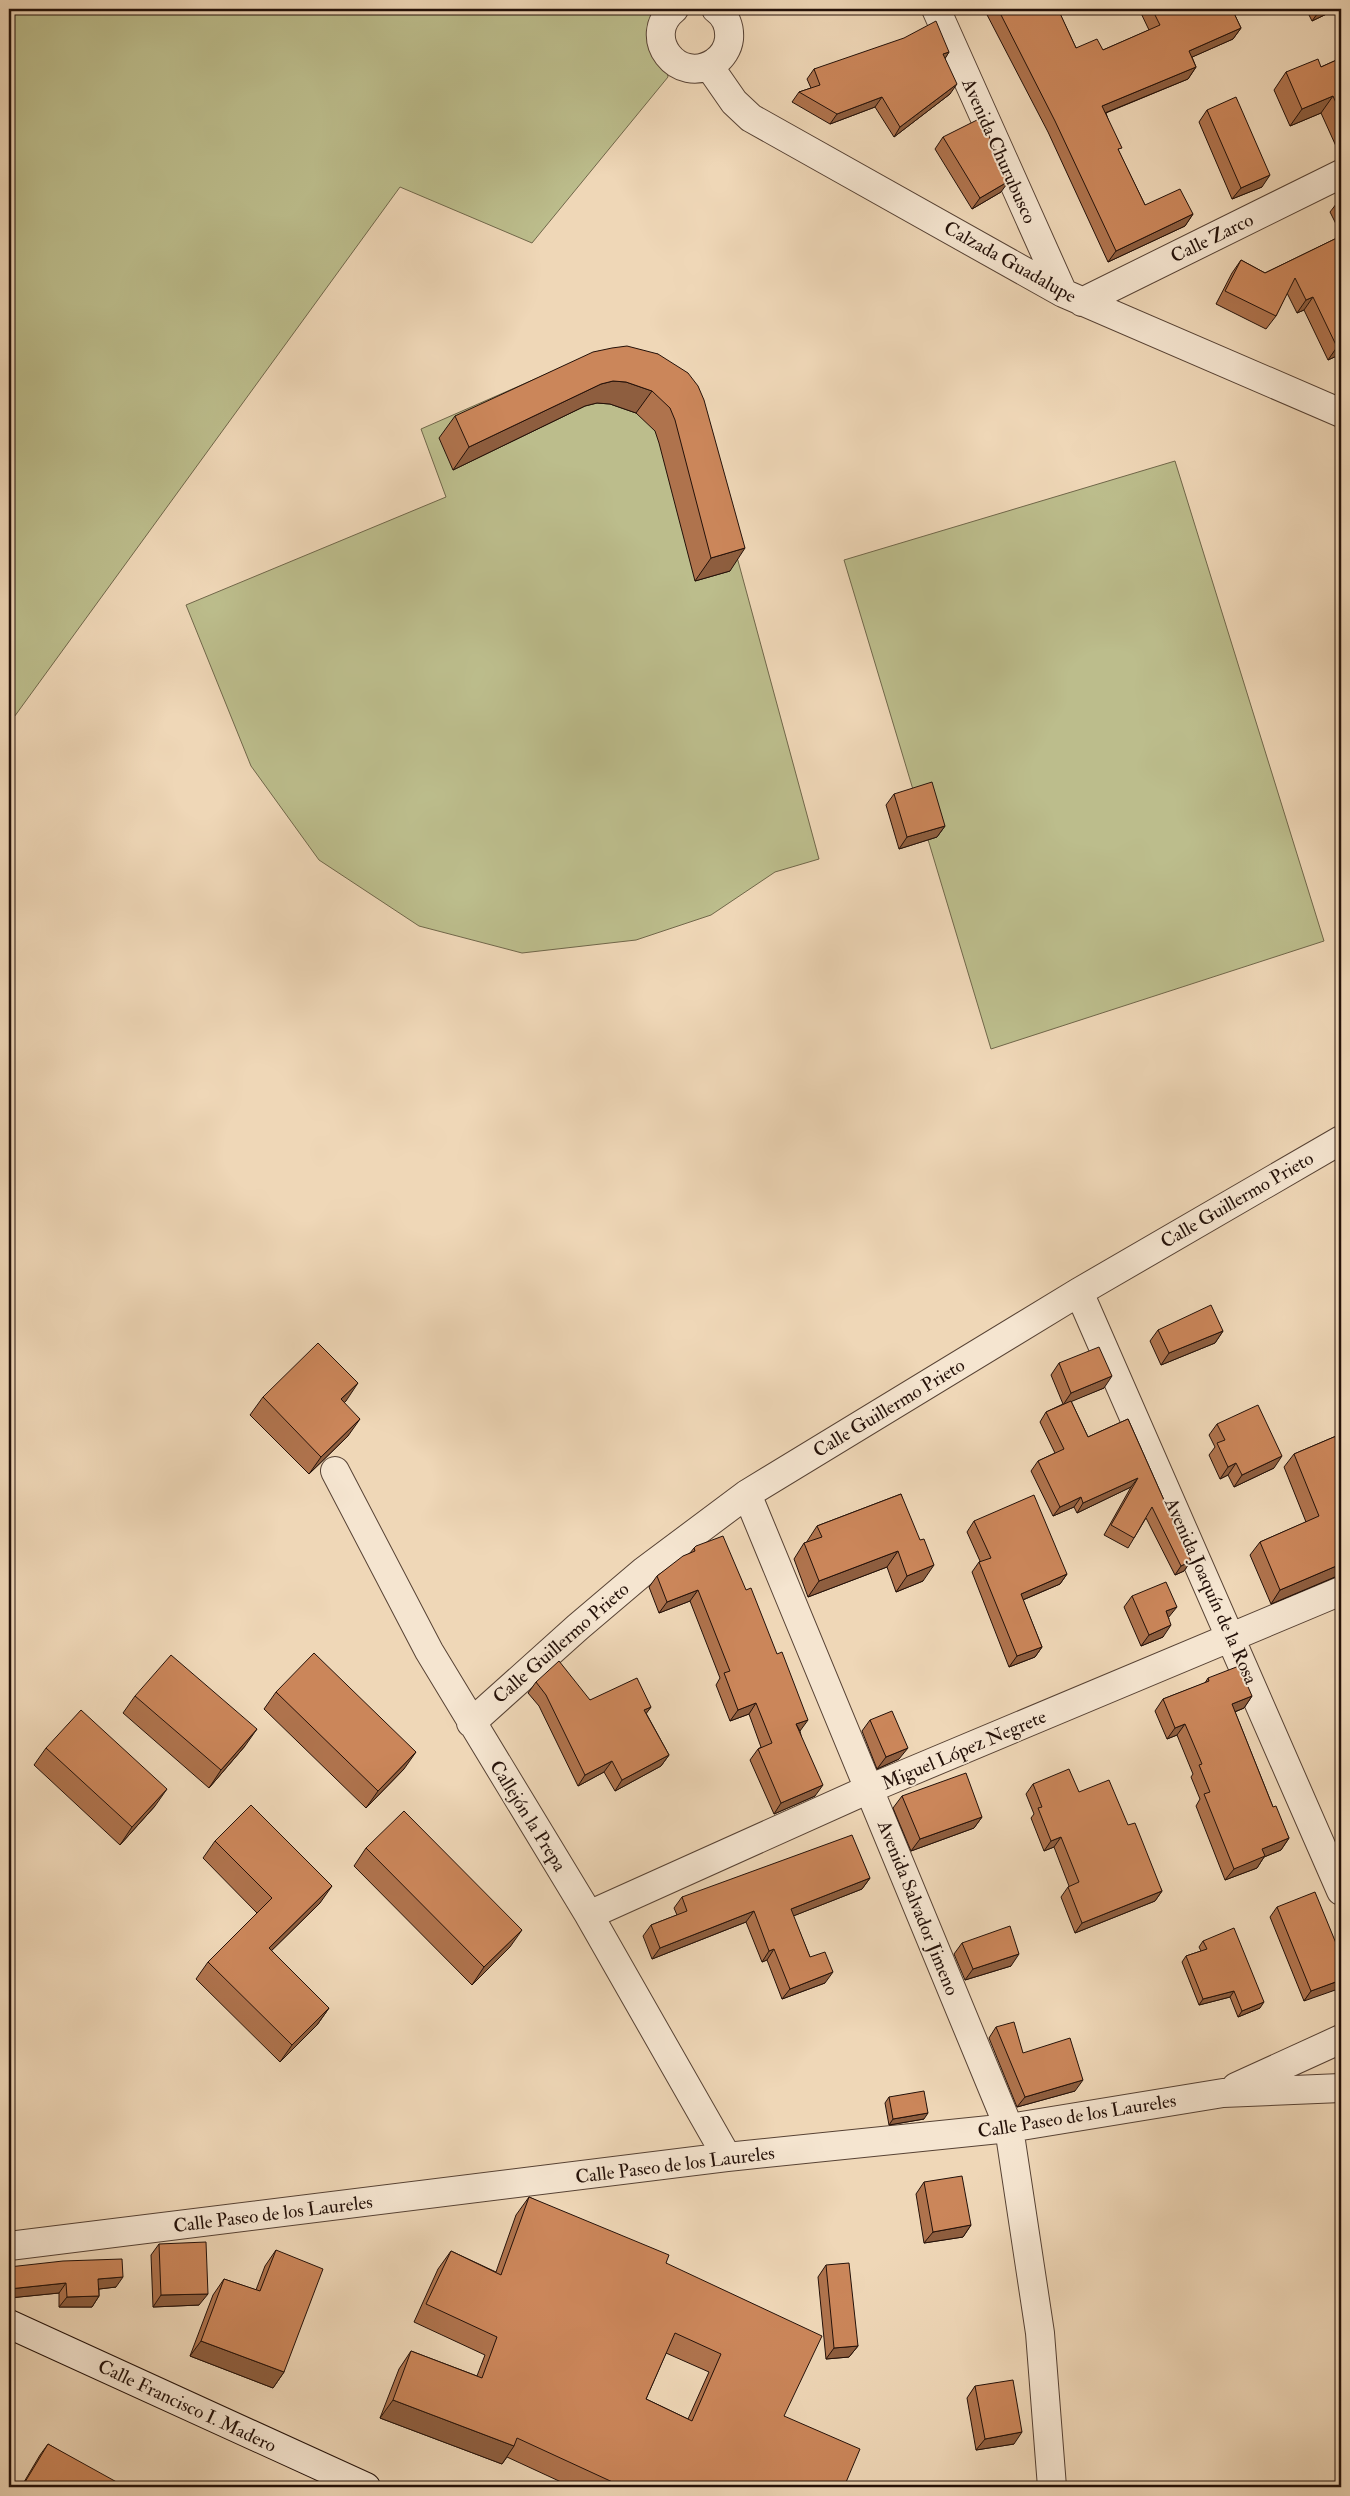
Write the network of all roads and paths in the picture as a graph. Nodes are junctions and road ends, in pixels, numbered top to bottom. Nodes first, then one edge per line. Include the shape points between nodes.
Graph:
1 (671, 9) edge
2 (716, 9) edge
3 (936, 9) edge
4 (709, 66) junction
5 (1341, 174) edge
6 (1072, 297) junction
7 (1341, 413) edge
8 (1341, 1140) edge
9 (1079, 1292) junction
10 (335, 1471) dead end
11 (747, 1494) junction
12 (1341, 1591) edge
13 (1232, 1638) junction
14 (471, 1723) junction
15 (869, 1789) junction
16 (1341, 1891) edge
17 (589, 1915) junction
18 (1341, 2039) edge
19 (1341, 2088) edge
20 (1223, 2093) junction
21 (1009, 2128) junction
22 (727, 2158) junction
23 (9, 2246) edge
24 (9, 2324) edge
25 (366, 2487) edge
26 (1052, 2487) edge

1 - 4 street via 661,32 667,54 686,68
2 - 4 street via 726,21 729,42 722,56
3 - 6 street, Avenida Churubusco
4 - 6 street, Calzada Guadalupe via 734,102 751,118
5 - 6 street, Calle Zarco
6 - 7 street, Calzada Guadalupe
8 - 9 street, Calle Guillermo Prieto
9 - 11 street, Calle Guillermo Prieto
9 - 13 street, Avenida Joaquín de la Rosa
10 - 14 street, Callejón la Prepa via 429,1651
11 - 14 street, Calle Guillermo Prieto via 644,1571
11 - 15 street, Avenida Salvador Jimeno
12 - 13 street, Miguel López Negrete
13 - 15 street, Miguel López Negrete
13 - 16 street, Avenida Joaquín de la Rosa
14 - 17 street, Callejón la Prepa
15 - 17 street, Miguel López Negrete
15 - 21 street, Avenida Salvador Jimeno
17 - 22 street, Callejón la Prepa
18 - 20 street
19 - 20 street, Calle Paseo de los Laureles
20 - 21 street, Calle Paseo de los Laureles
21 - 22 street, Calle Paseo de los Laureles
21 - 26 street, Avenida Salvador Jimeno via 1040,2334
22 - 23 street, Calle Paseo de los Laureles
24 - 25 street, Calle Francisco I. Madero

